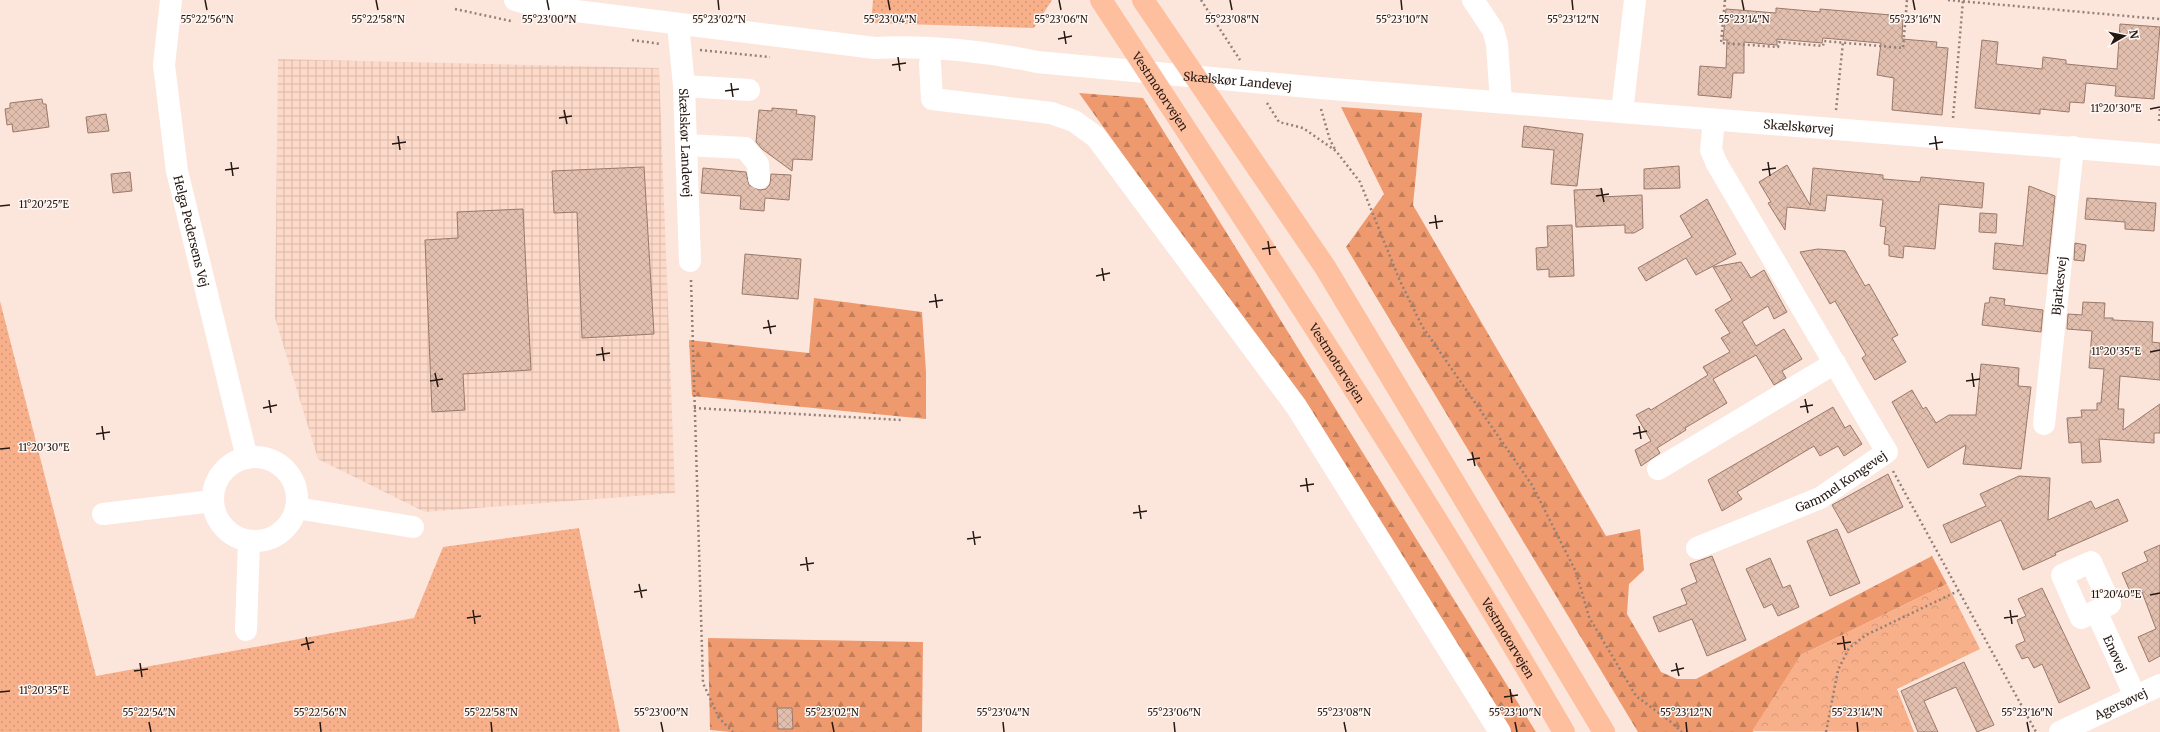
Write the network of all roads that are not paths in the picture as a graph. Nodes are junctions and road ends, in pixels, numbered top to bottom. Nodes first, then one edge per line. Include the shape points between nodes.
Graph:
1 (171, 0) edge
2 (515, 0) edge
3 (1101, 0) edge
4 (1143, 0) edge
5 (1473, 0) edge
6 (1635, 0) edge
7 (678, 24) junction
8 (875, 48) junction
9 (1044, 62) junction
10 (930, 63) junction
11 (684, 86) junction
12 (749, 90) dead end
13 (1438, 97) joint
14 (1500, 102) junction
15 (1622, 112) junction
16 (1714, 120) junction
17 (686, 145) junction
18 (2072, 147) junction
19 (2160, 155) edge
20 (759, 178) dead end
21 (690, 261) road end
22 (1835, 363) junction
23 (2044, 424) dead end
24 (247, 458) junction
25 (1658, 469) dead end
26 (214, 501) junction
27 (296, 508) junction
28 (103, 514) dead end
29 (413, 528) dead end
30 (249, 541) junction
31 (1697, 548) dead end
32 (2096, 611) dead end
33 (246, 630) dead end
34 (2160, 685) edge
35 (2135, 696) junction
36 (1500, 732) edge
37 (1564, 732) edge
38 (1604, 732) edge
39 (2060, 732) edge

1 - 24 street, Helga Pedersens Vej via 164,65 177,171
2 - 7 street, Skælskør Landevej via 536,6
3 - 37 highway, Vestmotorvejen via 1293,292 1489,603
4 - 38 highway via 1325,267
5 - 14 street via 1493,30
6 - 15 street
7 - 8 street, Skælskør Landevej
7 - 11 street, Skælskør Landevej
8 - 9 street, Skælskør Landevej via 902,46 962,50
8 - 10 street, Skælskør Landevej via 904,58
9 - 10 street, Skælskør Landevej via 1001,66
9 - 13 street, Skælskør Landevej via 1271,89 1320,88
10 - 36 street via 932,98 1051,113 1074,121 1096,137 1296,406
11 - 12 street
11 - 17 street, Skælskør Landevej
13 - 14 street, Skælskørvej
14 - 15 street, Skælskørvej
15 - 16 street, Skælskørvej
16 - 18 street, Skælskørvej
16 - 22 street, Gammel Kongevej via 1712,150 1716,164
17 - 20 street via 745,148 758,164
17 - 21 street, Skælskør Landevej
18 - 19 street, Skælskørvej
18 - 23 street, Bjarkesvej
22 - 25 street
22 - 31 street, Gammel Kongevej via 1888,452 1820,498
24 - 26 street via 230,466 223,473 217,482
24 - 27 street via 268,459 285,470 296,488
26 - 28 street
26 - 30 street via 218,520 224,527 231,534
27 - 29 street
27 - 30 street via 289,525 283,531 267,540
30 - 33 street
32 - 35 street, Enøvej
34 - 35 street, Agersøvej
35 - 39 street, Agersøvej

